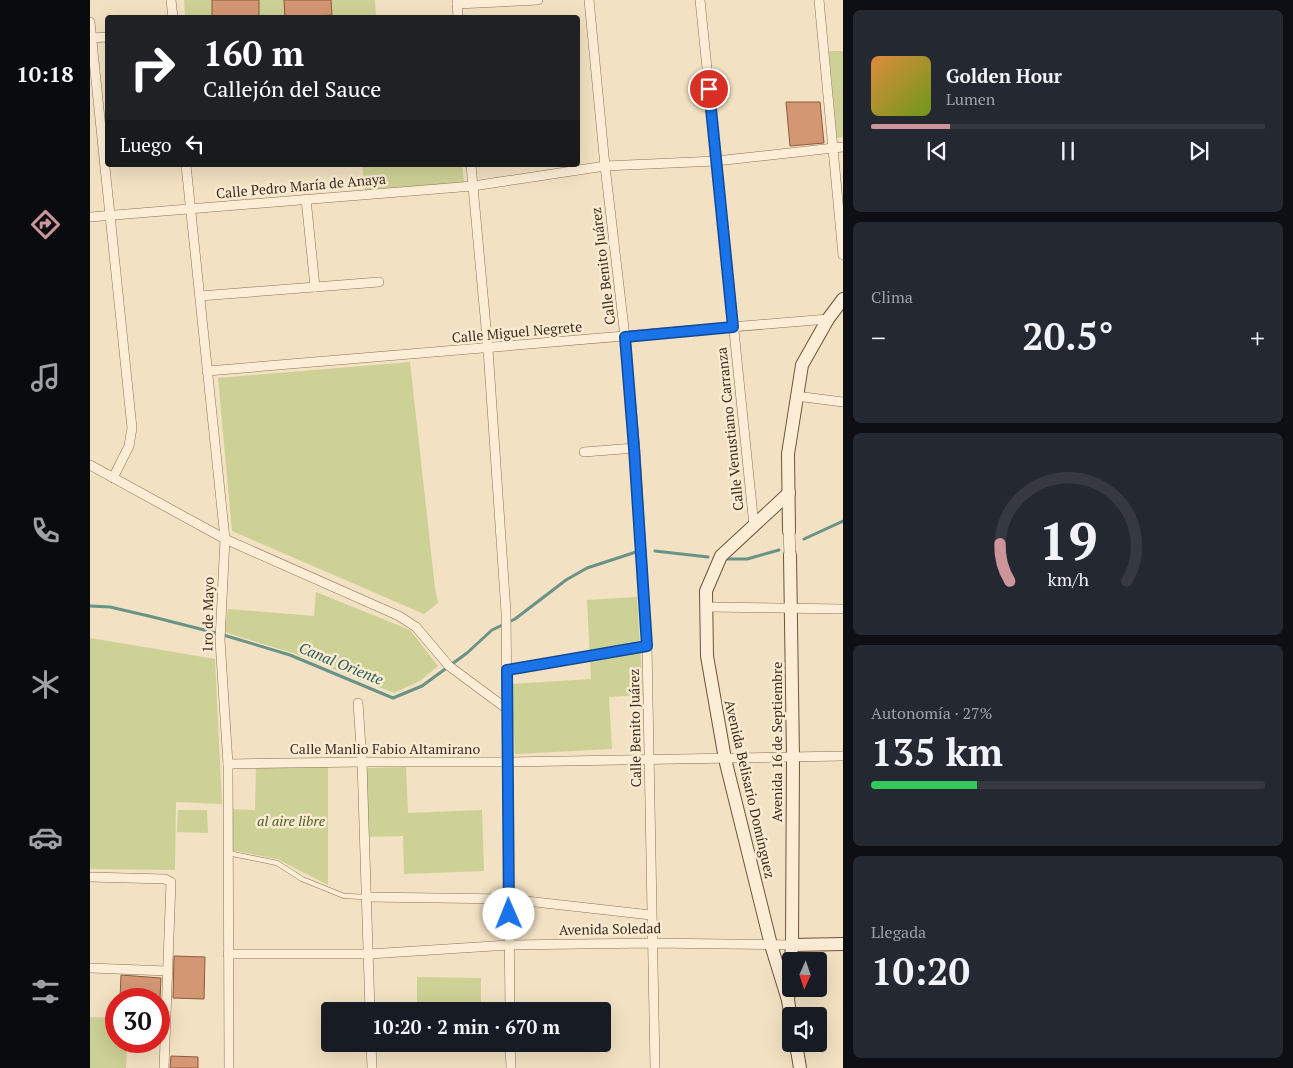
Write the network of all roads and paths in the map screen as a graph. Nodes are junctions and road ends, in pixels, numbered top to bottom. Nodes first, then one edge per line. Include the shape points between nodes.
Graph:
1 (171, 0) edge
2 (538, 0) edge
3 (589, 0) edge
4 (700, 0) edge
5 (819, 0) edge
6 (457, 2) edge
7 (173, 15) edge
8 (458, 15) edge
9 (90, 22) edge
10 (105, 37) edge
11 (91, 38) edge
12 (843, 147) edge
13 (832, 148) junction
14 (716, 161) junction
15 (605, 166) junction
16 (186, 167) edge
17 (471, 167) edge
18 (473, 186) junction
19 (306, 199) junction
20 (191, 209) junction
21 (109, 215) junction
22 (90, 217) edge
23 (843, 255) edge
24 (379, 282) dead end
25 (315, 287) junction
26 (200, 296) junction
27 (843, 299) edge
28 (828, 319) junction
29 (733, 327) junction
30 (625, 337) junction
31 (488, 349) junction
32 (208, 371) junction
33 (796, 396) junction
34 (843, 402) edge
35 (634, 448) junction
36 (584, 452) dead end
37 (90, 465) edge
38 (113, 478) junction
39 (789, 493) junction
40 (754, 526) junction
41 (789, 531) joint
42 (225, 539) junction
43 (790, 555) joint
44 (706, 607) junction
45 (790, 608) junction
46 (843, 610) edge
47 (647, 646) junction
48 (507, 670) junction
49 (358, 704) dead end
50 (507, 709) junction
51 (843, 756) edge
52 (792, 757) junction
53 (725, 759) junction
54 (650, 760) junction
55 (362, 762) junction
56 (507, 762) junction
57 (228, 764) junction
58 (228, 853) junction
59 (90, 877) edge
60 (367, 897) junction
61 (508, 899) junction
62 (651, 915) junction
63 (652, 943) junction
64 (843, 944) edge
65 (509, 945) junction
66 (771, 945) junction
67 (792, 945) junction
68 (228, 954) junction
69 (369, 954) junction
70 (90, 968) edge
71 (168, 971) junction
72 (788, 1000) junction
73 (370, 1002) edge
74 (510, 1002) edge
75 (789, 1007) edge
76 (371, 1052) edge
77 (510, 1052) edge
78 (797, 1052) edge
79 (164, 1068) edge
80 (229, 1068) edge
81 (372, 1068) edge
82 (511, 1068) edge
83 (655, 1068) edge
84 (800, 1068) edge

1 - 7 street
2 - 6 street
3 - 15 street, Calle Benito Juárez
4 - 14 street, Calle Venustiano Carranza
5 - 13 street
6 - 8 street
9 - 11 street
10 - 11 street
11 - 21 street
12 - 13 street, Calle Pedro María de Anaya
13 - 14 street, Calle Pedro María de Anaya
13 - 23 street
14 - 15 street, Calle Pedro María de Anaya
14 - 29 street, Calle Venustiano Carranza
15 - 18 street, Calle Pedro María de Anaya
15 - 30 street, Calle Benito Juárez
16 - 20 street, 1ro de Mayo
17 - 18 street
18 - 19 street, Calle Pedro María de Anaya
18 - 31 street
19 - 20 street, Calle Pedro María de Anaya
19 - 25 street
20 - 21 street, Calle Pedro María de Anaya
20 - 26 street, 1ro de Mayo
21 - 22 street, Calle Pedro María de Anaya
21 - 38 street via 132,428 129,446
24 - 25 street
25 - 26 street
26 - 32 street, 1ro de Mayo
27 - 28 main road
28 - 29 street, Calle Miguel Negrete
28 - 33 main road via 802,365
29 - 30 street, Calle Miguel Negrete
29 - 40 street, Calle Venustiano Carranza
30 - 31 street, Calle Miguel Negrete
30 - 35 street, Calle Benito Juárez
31 - 32 street, Calle Miguel Negrete
31 - 48 street
32 - 42 street, 1ro de Mayo
33 - 34 street
33 - 39 main road via 788,454
35 - 36 street
35 - 47 street, Calle Benito Juárez
37 - 38 street
38 - 42 street
39 - 40 main road, Avenida Belisario Domínguez
39 - 41 main road
40 - 44 main road, Avenida Belisario Domínguez via 721,556 706,591
41 - 43 street
42 - 50 street via 399,616 416,627 449,666
42 - 57 street, 1ro de Mayo via 220,640
43 - 45 main road, Avenida 16 de Septiembre
44 - 45 street
44 - 53 main road, Avenida Belisario Domínguez via 707,656
45 - 46 street
45 - 52 main road, Avenida 16 de Septiembre
47 - 48 street
47 - 54 street, Calle Benito Juárez
48 - 50 street
49 - 55 street
50 - 56 street
51 - 52 street, Calle Manlio Fabio Altamirano
52 - 53 street, Calle Manlio Fabio Altamirano
52 - 67 main road, Avenida 16 de Septiembre
53 - 54 street, Calle Manlio Fabio Altamirano
53 - 66 main road, Avenida Belisario Domínguez
54 - 56 street, Calle Manlio Fabio Altamirano
54 - 62 street, Calle Benito Juárez
55 - 56 street, Calle Manlio Fabio Altamirano
55 - 57 street, Calle Manlio Fabio Altamirano
55 - 60 street
56 - 61 street
57 - 58 street, 1ro de Mayo
58 - 60 lane via 277,863 302,879 344,896
58 - 68 street, 1ro de Mayo
59 - 71 street via 171,882
60 - 61 street
60 - 69 street
61 - 62 street
61 - 65 street
62 - 63 street, Calle Benito Juárez
63 - 65 street, Avenida Soledad
63 - 66 street, Avenida Soledad
63 - 83 street, Calle Benito Juárez
64 - 67 main road, Avenida Soledad
65 - 69 street, Avenida Soledad
65 - 74 street
66 - 67 street, Avenida Soledad
66 - 72 main road, Avenida Belisario Domínguez
67 - 72 main road, Avenida 16 de Septiembre
68 - 69 street, Avenida Soledad
68 - 80 street, 1ro de Mayo
69 - 73 street
70 - 71 street
71 - 79 street
72 - 75 main road, Avenida 16 de Septiembre
76 - 81 street
77 - 82 street
78 - 84 main road

